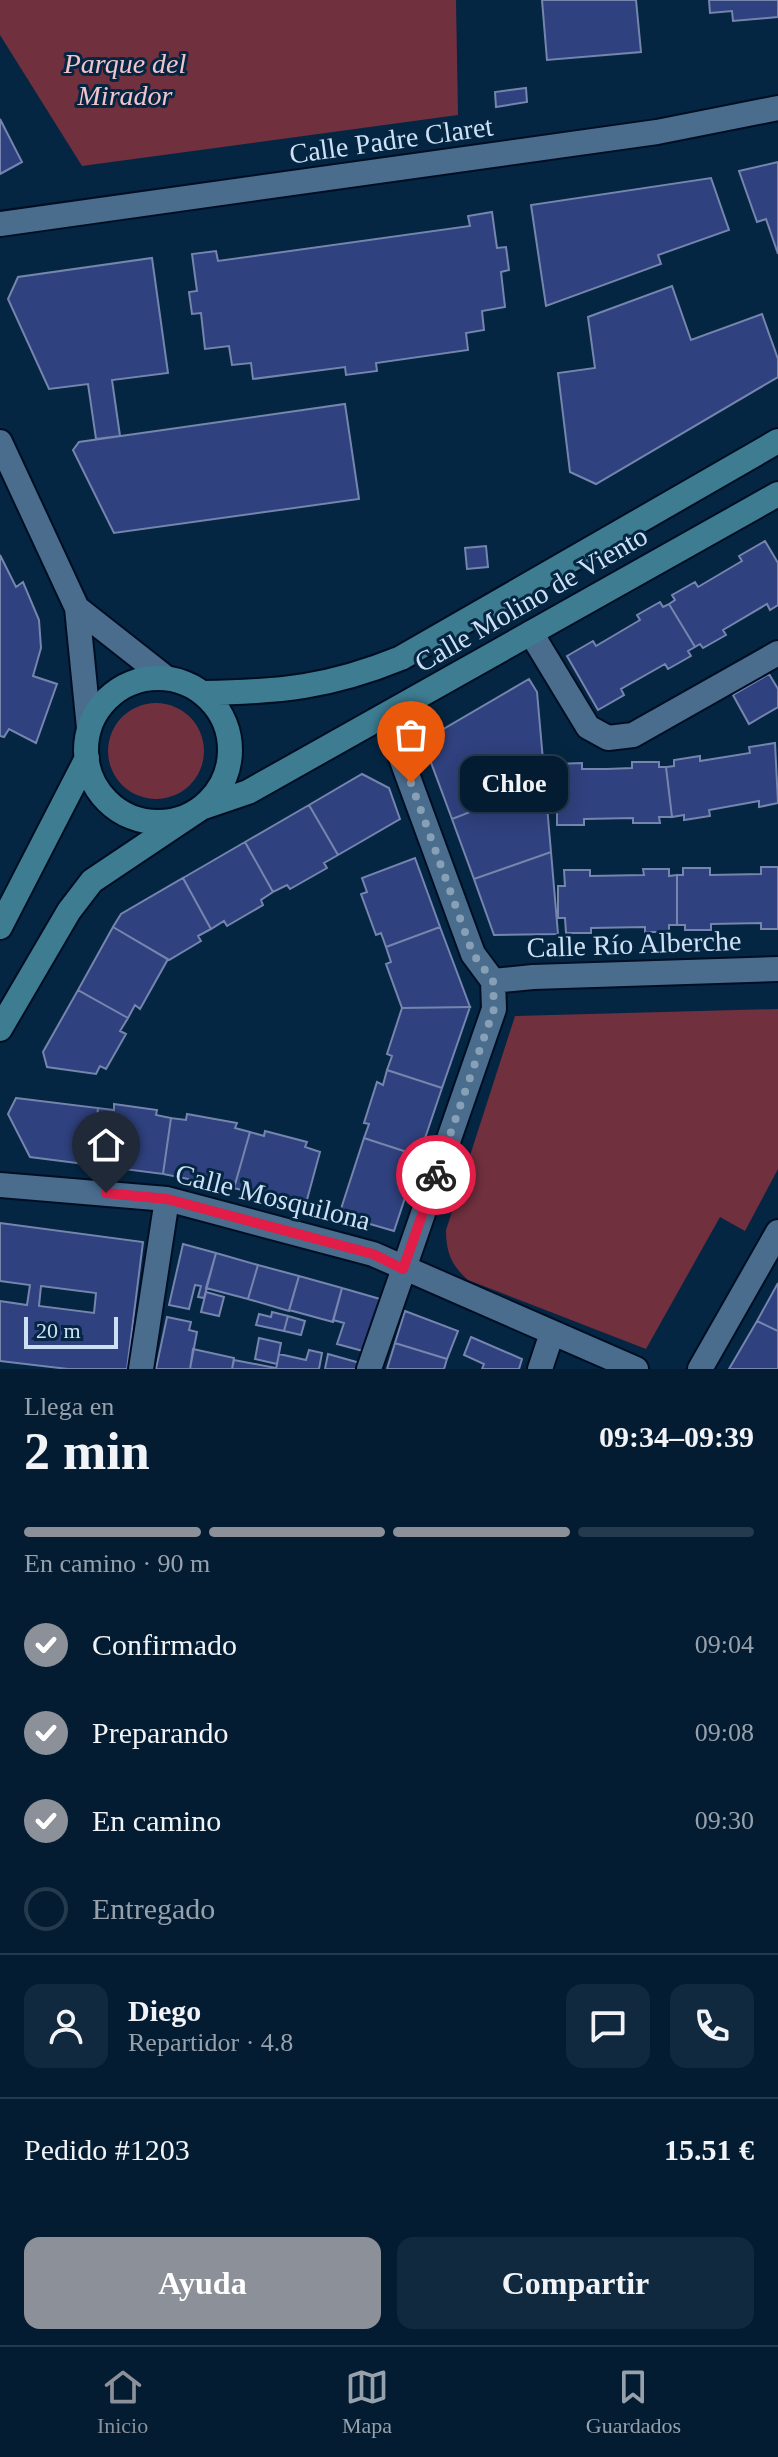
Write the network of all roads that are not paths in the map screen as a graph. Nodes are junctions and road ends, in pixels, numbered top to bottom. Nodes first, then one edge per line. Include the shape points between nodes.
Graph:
1 (778, 108) edge
2 (4, 226) edge
3 (778, 441) edge
4 (0, 442) edge
5 (778, 494) edge
6 (77, 608) junction
7 (531, 633) junction
8 (778, 653) edge
9 (166, 678) junction
10 (203, 693) junction
11 (386, 717) junction
12 (89, 728) junction
13 (87, 758) junction
14 (201, 808) junction
15 (0, 927) edge
16 (778, 969) edge
17 (493, 981) junction
18 (0, 1029) edge
19 (5, 1182) edge
20 (167, 1199) junction
21 (778, 1232) edge
22 (403, 1269) junction
23 (552, 1333) junction
24 (141, 1369) edge
25 (369, 1369) edge
26 (540, 1369) edge
27 (636, 1369) edge
28 (700, 1369) edge

1 - 2 street, Calle Padre Claret via 657,132
3 - 10 main road, Calle Molino de Viento via 401,658 349,679 277,692
4 - 6 street
5 - 7 main road, Calle Molino de Viento
6 - 9 street
6 - 12 street
7 - 8 street via 588,727 608,738 633,735
7 - 11 main road, Calle Molino de Viento
9 - 10 main road
9 - 12 main road via 127,685 98,710
10 - 14 main road via 216,707 230,742 224,779
11 - 14 main road, Calle Molino de Viento via 248,792
11 - 17 street via 473,954
12 - 13 main road
13 - 14 main road via 92,779 120,811 161,822
13 - 15 main road
14 - 18 main road, Calle Molino de Viento via 92,881
16 - 17 street, Calle Río Alberche
17 - 22 street via 494,1009
19 - 20 street, Calle Mosquilona
20 - 22 street, Calle Mosquilona via 373,1254
20 - 24 street
21 - 28 street
22 - 23 street, Calle Mosquilona
22 - 25 street
23 - 26 street
23 - 27 street, Calle Mosquilona

